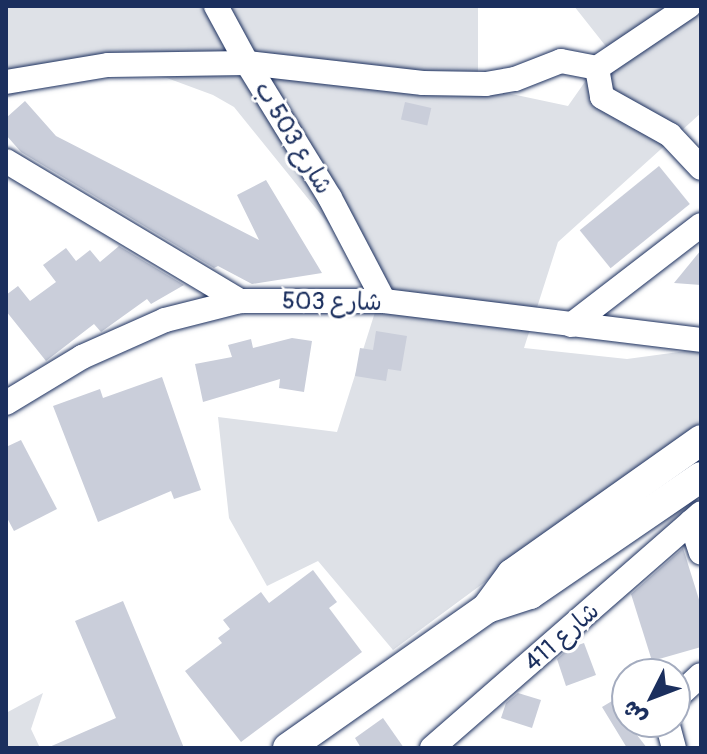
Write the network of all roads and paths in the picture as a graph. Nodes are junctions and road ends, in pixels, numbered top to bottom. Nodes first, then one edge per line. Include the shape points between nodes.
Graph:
1 (216, 6) edge
2 (689, 6) edge
3 (247, 63) junction
4 (597, 68) junction
5 (6, 82) edge
6 (6, 161) edge
7 (701, 168) edge
8 (701, 225) edge
9 (240, 301) junction
10 (384, 301) junction
11 (571, 325) junction
12 (694, 336) edge
13 (6, 403) edge
14 (701, 440) edge
15 (701, 477) edge
16 (696, 518) edge
17 (701, 552) edge
18 (487, 608) junction
19 (288, 748) edge
20 (432, 748) edge

1 - 3 street
2 - 4 street
3 - 4 street via 423,83 501,81 561,61
3 - 5 street, شارع 503 ب via 108,65
3 - 10 street, شارع 503 ب via 330,198
4 - 7 street via 602,97 670,135
6 - 9 street
8 - 11 street
9 - 10 street, شارع 503
9 - 13 street, شارع 503 via 165,320 82,357
10 - 11 street, شارع 503
11 - 12 street, شارع 503
14 - 18 main road via 512,574
15 - 18 main road via 530,594
16 - 17 street
16 - 20 street, شارع 411
18 - 19 main road

